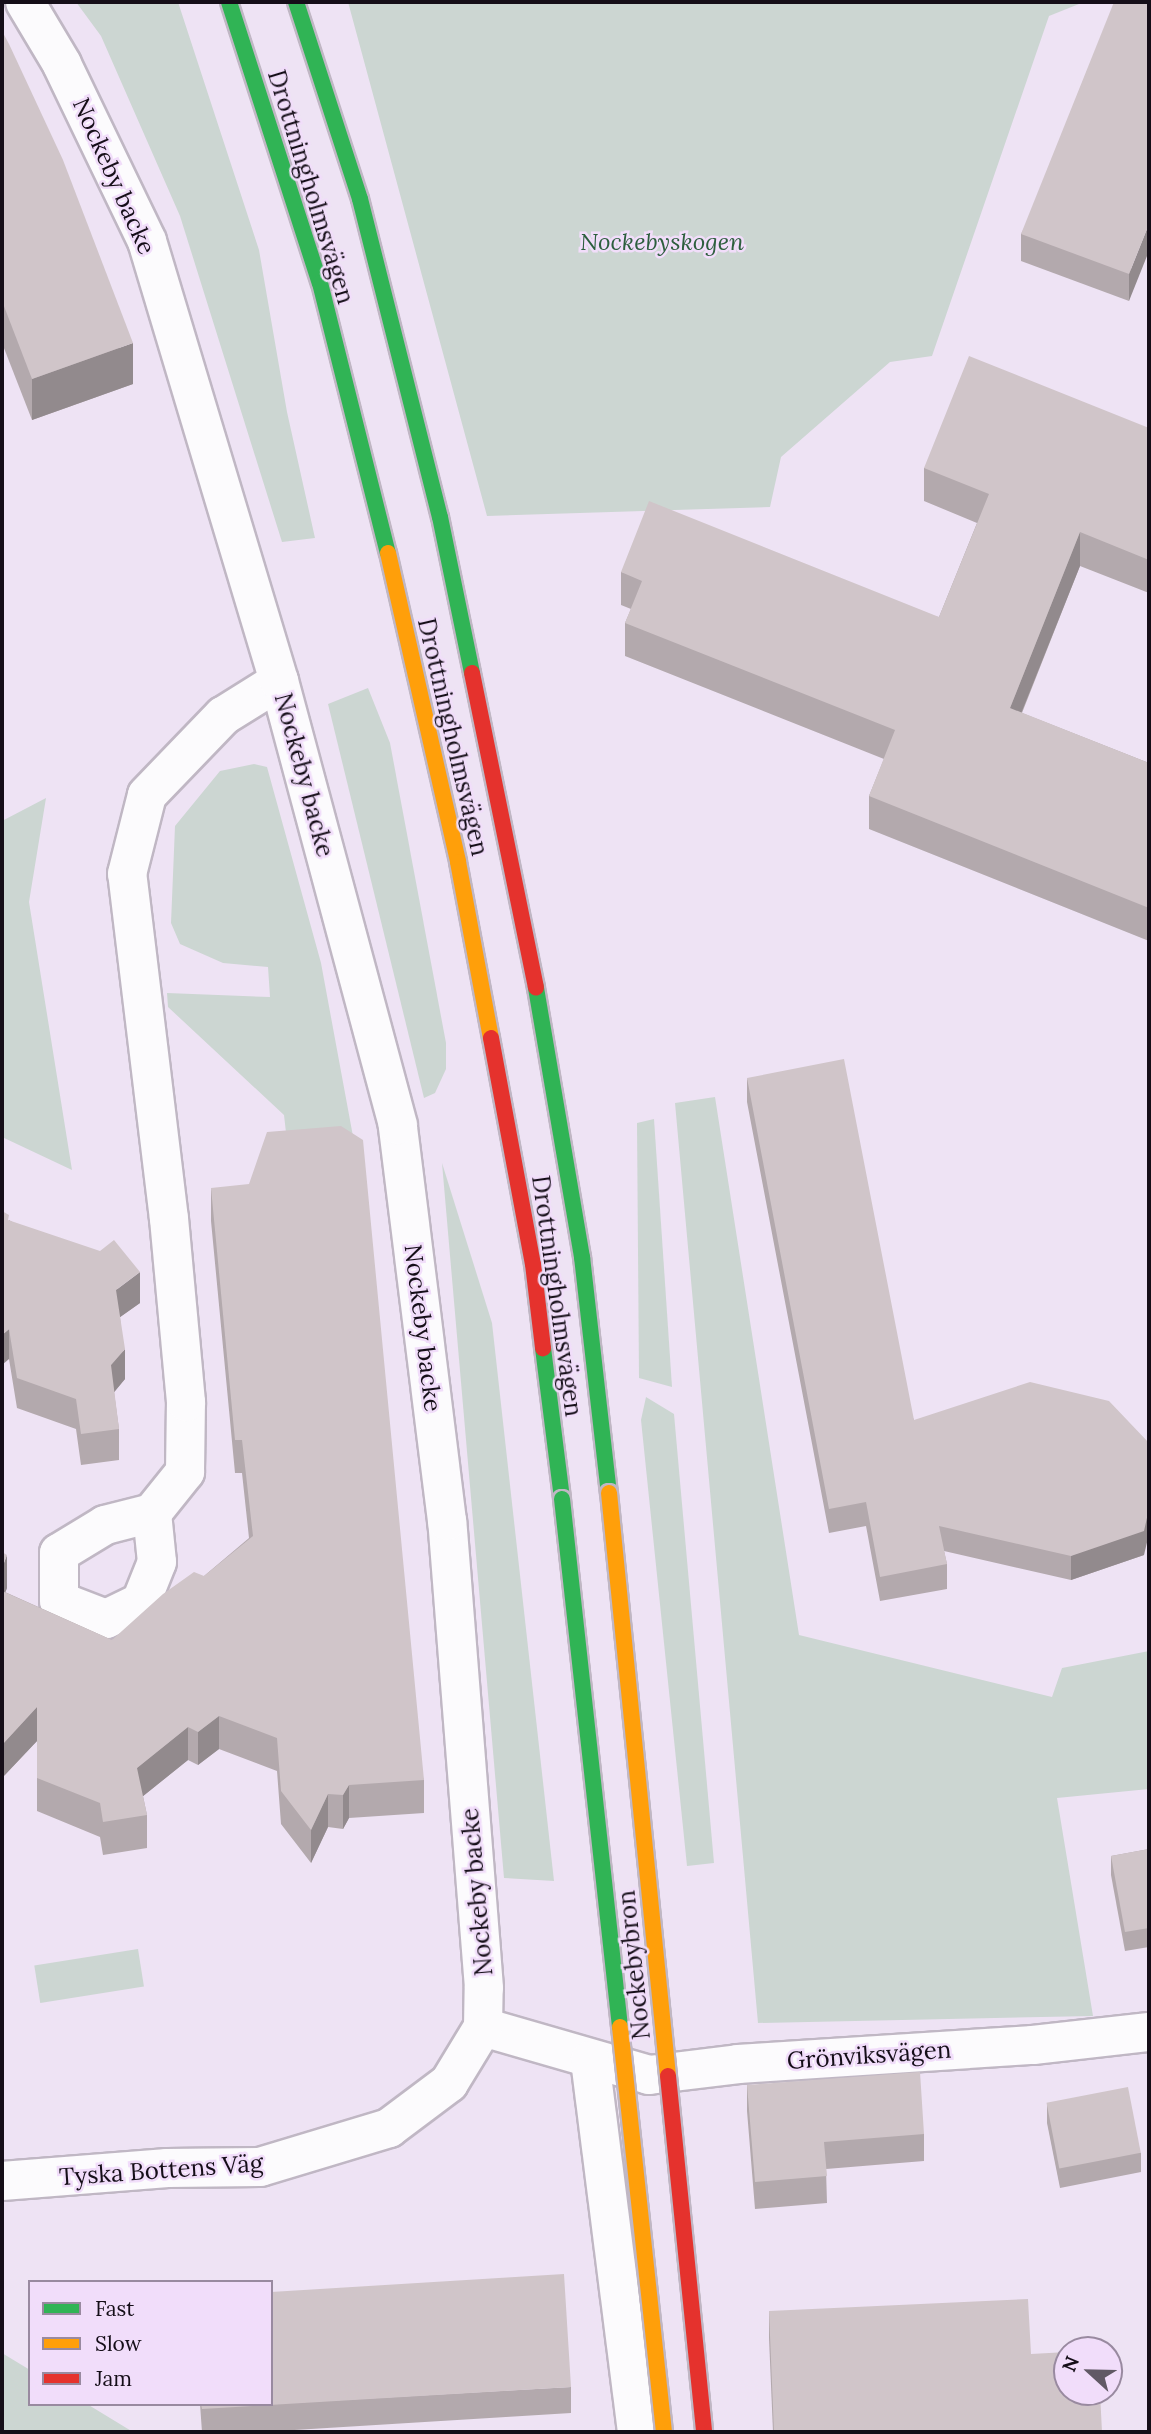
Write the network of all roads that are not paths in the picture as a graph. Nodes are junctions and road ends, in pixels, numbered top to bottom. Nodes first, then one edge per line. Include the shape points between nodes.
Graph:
1 (25, 2) edge
2 (229, 2) edge
3 (296, 2) edge
4 (279, 681) junction
5 (609, 1493) joint
6 (562, 1499) joint
7 (152, 1513) dead end
8 (484, 1988) joint
9 (483, 2027) junction
10 (1149, 2032) edge
11 (590, 2060) junction
12 (2, 2181) edge
13 (637, 2432) edge
14 (664, 2432) edge
15 (704, 2432) edge

1 - 4 street, Nockeby backe via 62,64 147,241
2 - 6 main road, Drottningholmsvägen via 320,283 384,534 455,849 533,1264
3 - 5 main road, Drottningholmsvägen via 360,199 443,531 552,1065 582,1257
4 - 7 street, Nockeby backe via 223,716 147,795 127,874 186,1402 185,1472
4 - 8 street, Nockeby backe via 398,1125 447,1521
5 - 15 main road, Nockebybron, bridge
6 - 14 main road, Nockebybron, bridge
8 - 9 street, Tyska Bottens Väg
9 - 11 street, Grönviksvägen
9 - 12 street, Tyska Bottens Väg via 449,2083 389,2128 260,2167 167,2168
10 - 11 street, Grönviksvägen via 649,2075
11 - 13 street

